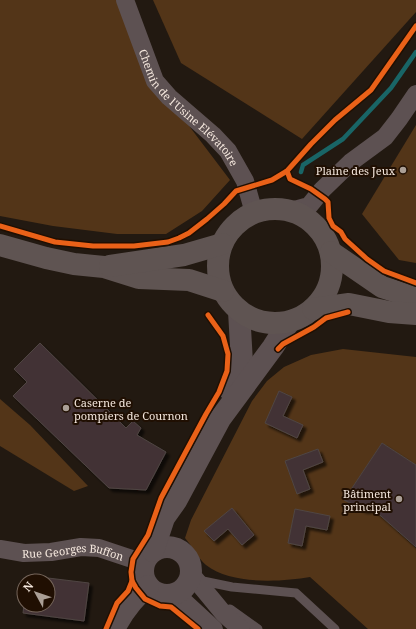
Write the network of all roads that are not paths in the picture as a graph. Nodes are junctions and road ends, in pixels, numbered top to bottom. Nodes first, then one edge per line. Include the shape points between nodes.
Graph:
1 (125, 0) edge
2 (416, 94) edge
3 (291, 211) junction
4 (254, 213) junction
5 (222, 244) junction
6 (0, 245) edge
7 (331, 252) junction
8 (104, 267) junction
9 (223, 291) junction
10 (416, 298) edge
11 (313, 309) junction
12 (239, 311) junction
13 (416, 314) edge
14 (289, 322) junction
15 (220, 419) junction
16 (176, 501) junction
17 (176, 548) junction
18 (0, 549) edge
19 (149, 558) junction
20 (194, 577) junction
21 (148, 586) junction
22 (176, 594) junction
23 (209, 594) junction
24 (114, 629) edge
25 (214, 629) edge
26 (241, 629) edge
27 (258, 629) edge
28 (335, 629) edge

1 - 4 street, Chemin de l'Usine Elévatoire via 155,81 228,151 245,181
2 - 3 street via 385,137 351,162 309,206
3 - 4 main road via 273,209
3 - 7 main road via 316,226
4 - 5 main road via 235,225
5 - 8 main road via 184,255
5 - 9 main road via 218,272
6 - 8 main road via 74,264
7 - 10 main road via 382,287
7 - 11 main road via 330,283
8 - 9 main road via 139,278 189,280
9 - 12 main road
11 - 13 main road via 349,304 389,312
11 - 14 main road
12 - 14 main road via 253,319 268,323
12 - 15 street via 242,363
14 - 15 street
15 - 16 street
16 - 17 street via 173,521
16 - 19 street via 164,518
17 - 19 street via 160,548
17 - 20 street via 186,556
18 - 19 street, Rue Georges Buffon via 24,553 99,548
19 - 21 street via 143,574
20 - 22 street
20 - 23 street
20 - 28 lane via 241,587 296,593
21 - 22 street via 161,595
21 - 24 street via 122,614
22 - 25 street
23 - 26 street via 224,614
23 - 27 lane

